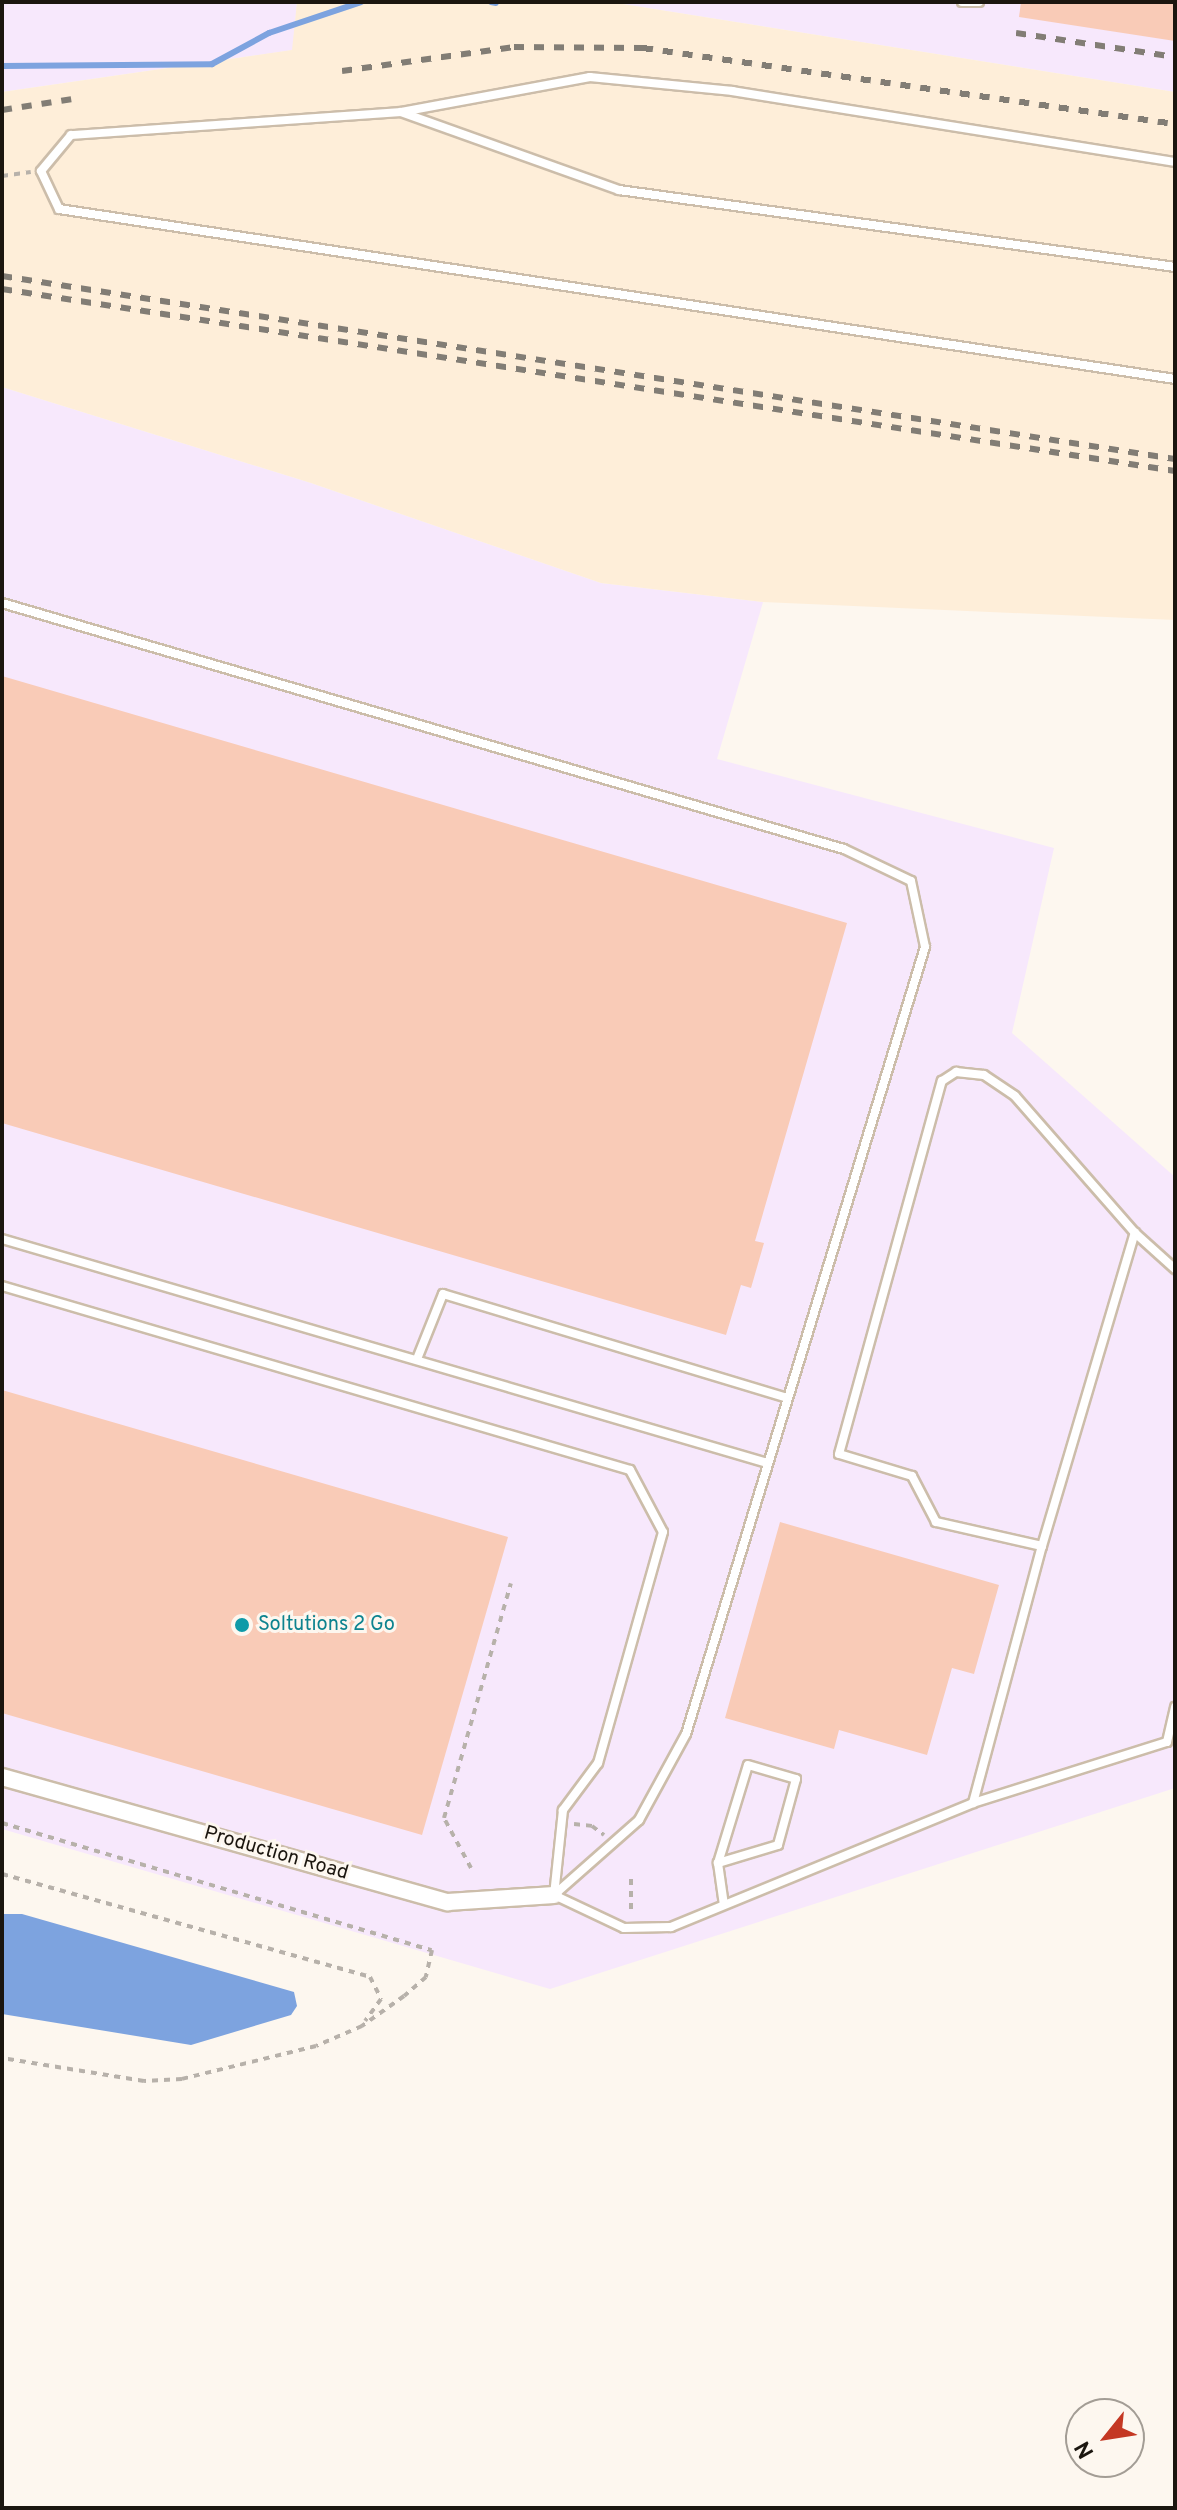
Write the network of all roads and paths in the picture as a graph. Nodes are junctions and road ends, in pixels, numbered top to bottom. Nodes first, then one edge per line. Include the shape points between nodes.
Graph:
1 (962, 2) edge
2 (979, 2) edge
3 (401, 112) junction
4 (1175, 162) edge
5 (41, 171) junction
6 (2, 176) edge
7 (1175, 267) edge
8 (1175, 379) edge
9 (2, 603) edge
10 (1135, 1233) junction
11 (2, 1239) edge
12 (1175, 1269) edge
13 (2, 1286) edge
14 (417, 1359) junction
15 (787, 1398) junction
16 (767, 1463) junction
17 (1042, 1546) junction
18 (511, 1583) dead end
19 (1175, 1707) edge
20 (2, 1777) edge
21 (973, 1803) junction
22 (2, 1823) edge
23 (574, 1824) dead end
24 (607, 1837) dead end
25 (718, 1863) junction
26 (471, 1868) dead end
27 (2, 1874) edge
28 (631, 1879) dead end
29 (554, 1895) junction
30 (724, 1905) junction
31 (631, 1909) dead end
32 (362, 2026) junction
33 (2, 2058) edge

1 - 2 lane
3 - 4 lane via 590,77 733,91
3 - 5 lane via 71,135
3 - 7 lane via 619,190
5 - 6 path
5 - 8 lane via 59,209
9 - 15 lane via 844,849 911,881 925,947
10 - 12 lane
10 - 17 lane
10 - 17 lane via 1015,1096 984,1075 956,1072 942,1081 839,1454 912,1476 936,1522
11 - 14 lane
13 - 29 lane via 630,1470 663,1532 598,1763 563,1810
14 - 15 lane via 443,1294
14 - 16 lane
15 - 16 lane
16 - 29 lane via 686,1734 639,1820
17 - 21 lane
18 - 26 path via 444,1818
19 - 21 lane via 1167,1742
20 - 29 street, Production Road via 448,1902
21 - 30 lane
22 - 32 path via 432,1950 426,1977
23 - 24 path via 592,1826
25 - 25 lane via 778,1845 796,1779 748,1765
25 - 30 lane
27 - 32 path via 370,1977 381,1999
28 - 31 path
29 - 30 lane via 624,1928 671,1927
32 - 33 path via 316,2046 182,2079 144,2081

